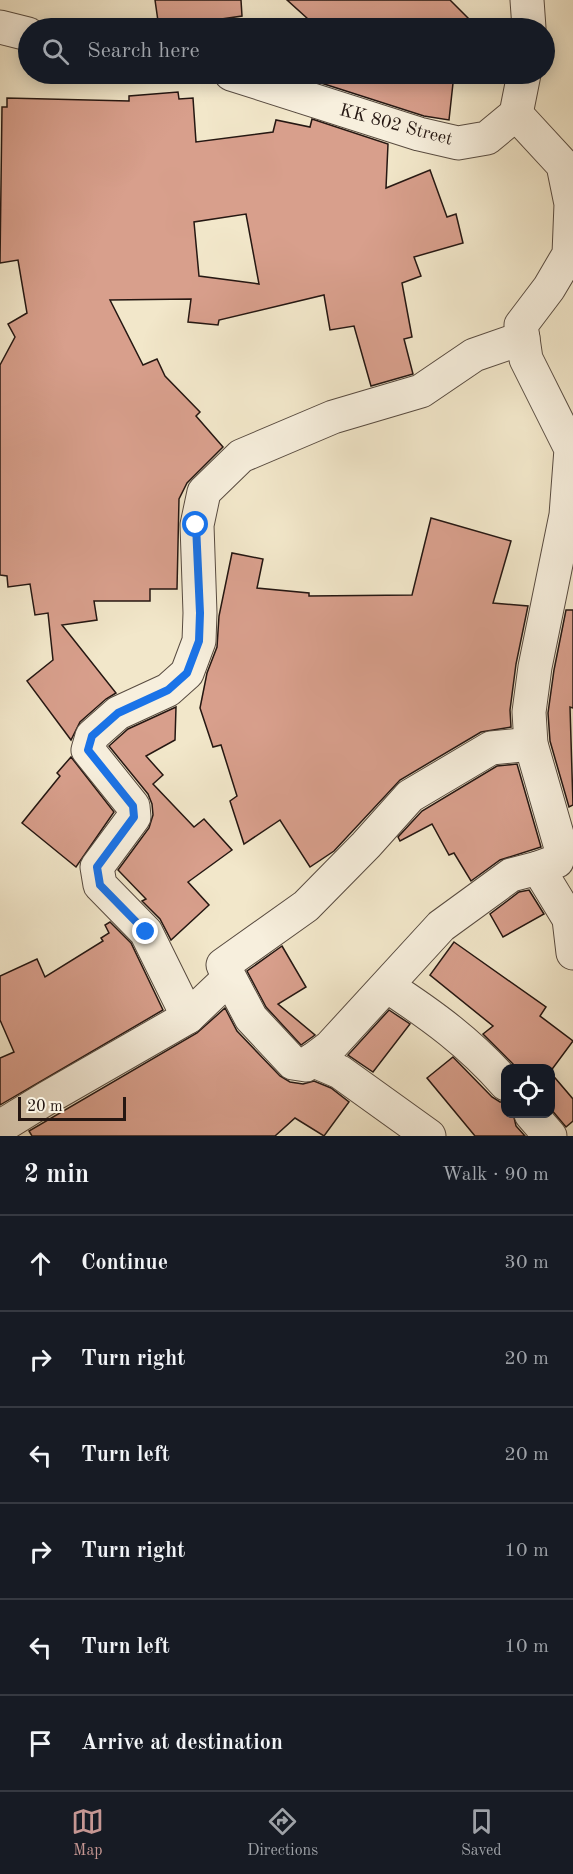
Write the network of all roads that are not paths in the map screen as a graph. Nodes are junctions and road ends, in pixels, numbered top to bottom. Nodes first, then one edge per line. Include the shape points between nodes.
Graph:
1 (527, 0) edge
2 (528, 18) edge
3 (0, 27) edge
4 (18, 32) edge
5 (262, 84) edge
6 (522, 84) edge
7 (516, 114) junction
8 (568, 168) edge
9 (523, 339) junction
10 (569, 516) edge
11 (531, 744) junction
12 (538, 868) junction
13 (573, 953) edge
14 (229, 978) junction
15 (387, 986) junction
16 (188, 1017) junction
17 (312, 1060) junction
18 (501, 1078) edge
19 (535, 1118) edge
20 (0, 1127) edge
21 (573, 1128) edge
22 (429, 1136) edge
23 (550, 1136) edge
24 (564, 1136) edge

1 - 2 street
3 - 4 street
5 - 7 street, KK 802 Street via 458,143 487,138
6 - 7 street
7 - 8 street
8 - 9 street via 569,254 521,325
9 - 10 street via 526,359 571,448
9 - 16 street via 474,355 421,391 333,417 241,456 204,492 196,525 199,641 187,673 168,690 118,713 92,736 88,750 133,806 134,817 97,867 100,885 146,932
10 - 11 street via 535,667
11 - 12 street via 561,848 557,861
11 - 14 street via 492,748 410,796 306,906 223,965
12 - 13 street via 569,919
12 - 15 street via 511,875 441,926
14 - 16 street
14 - 17 street via 251,1018 293,1063 306,1065
15 - 17 street via 330,1047
15 - 18 street via 433,1016
16 - 20 street
17 - 22 street via 340,1072
19 - 23 street
21 - 24 street

